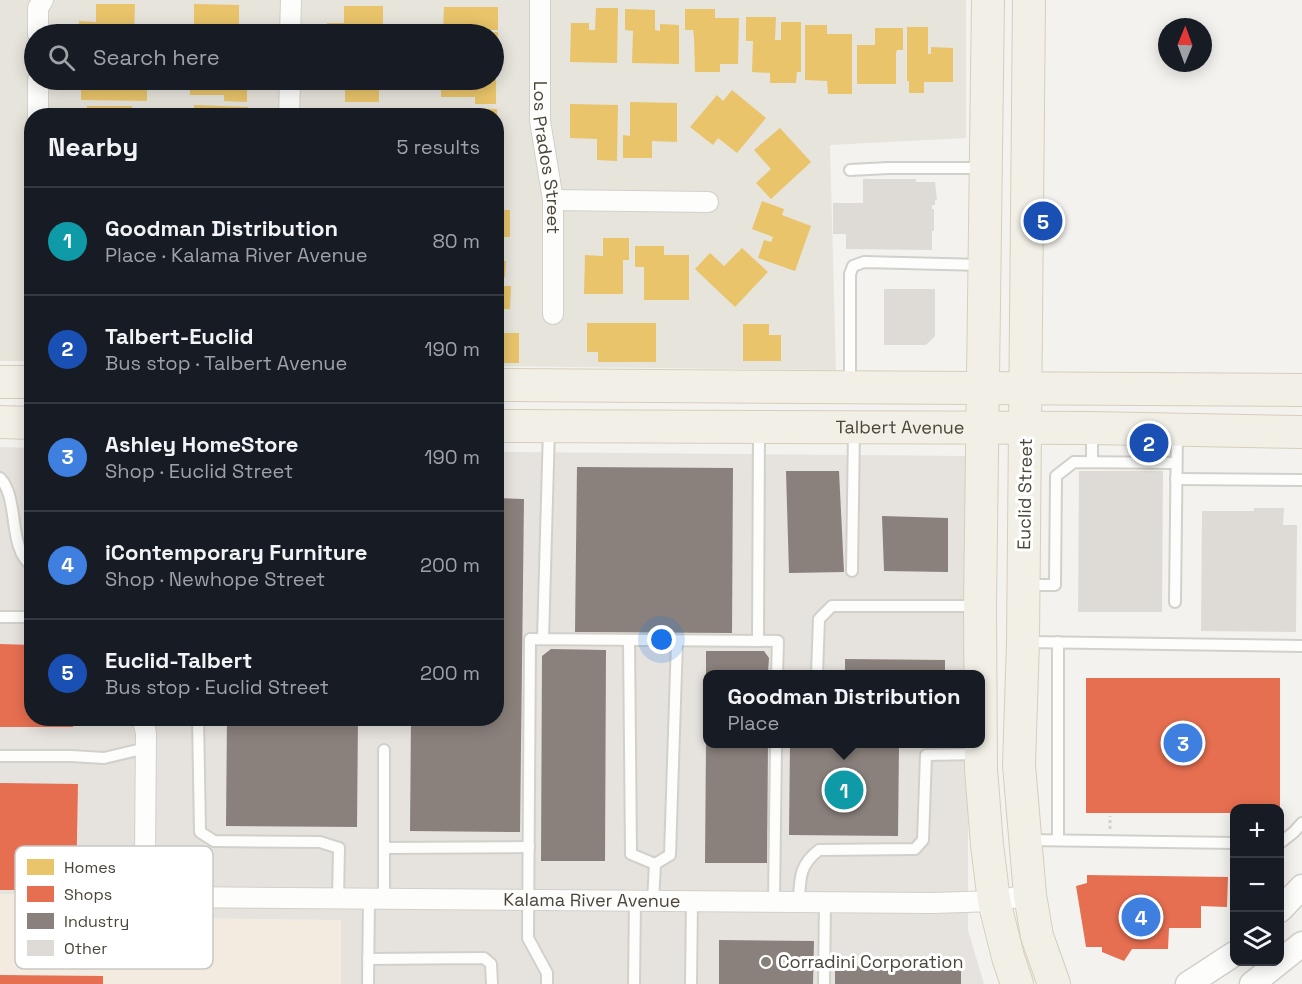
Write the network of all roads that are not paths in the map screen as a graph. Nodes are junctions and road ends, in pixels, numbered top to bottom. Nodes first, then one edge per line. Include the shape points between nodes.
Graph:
1 (43, 0) edge
2 (291, 0) edge
3 (540, 0) edge
4 (987, 0) edge
5 (1029, 0) edge
6 (38, 24) edge
7 (290, 24) edge
8 (38, 90) edge
9 (290, 90) edge
10 (38, 108) edge
11 (289, 108) edge
12 (986, 168) junction
13 (850, 170) dead end
14 (553, 200) junction
15 (708, 202) dead end
16 (984, 265) junction
17 (553, 314) dead end
18 (0, 382) edge
19 (24, 382) edge
20 (504, 385) edge
21 (850, 387) junction
22 (982, 388) junction
23 (1026, 388) junction
24 (1302, 390) edge
25 (0, 422) edge
26 (24, 423) edge
27 (504, 426) edge
28 (549, 426) junction
29 (759, 428) junction
30 (854, 428) junction
31 (1091, 428) junction
32 (982, 429) junction
33 (1026, 429) junction
34 (1177, 430) junction
35 (1302, 432) edge
36 (1092, 462) junction
37 (1176, 463) junction
38 (0, 478) edge
39 (1176, 478) junction
40 (1302, 480) edge
41 (24, 557) edge
42 (852, 571) dead end
43 (1024, 585) junction
44 (1174, 602) dead end
45 (980, 606) junction
46 (0, 617) edge
47 (24, 617) edge
48 (543, 639) junction
49 (629, 640) junction
50 (677, 641) junction
51 (758, 641) junction
52 (1023, 642) junction
53 (1058, 642) junction
54 (1302, 646) edge
55 (777, 670) edge
56 (817, 670) edge
57 (980, 670) edge
58 (144, 726) edge
59 (198, 726) edge
60 (146, 748) junction
61 (776, 748) edge
62 (981, 748) edge
63 (384, 750) dead end
64 (981, 754) junction
65 (0, 756) edge
66 (1302, 823) edge
67 (1298, 836) edge
68 (1026, 840) junction
69 (1058, 840) junction
70 (1284, 841) edge
71 (1230, 843) edge
72 (145, 846) edge
73 (384, 848) junction
74 (529, 848) junction
75 (655, 864) junction
76 (1302, 887) edge
77 (1030, 895) junction
78 (213, 898) edge
79 (338, 899) junction
80 (376, 899) junction
81 (529, 900) junction
82 (644, 901) junction
83 (692, 901) junction
84 (774, 902) junction
85 (798, 902) junction
86 (825, 902) junction
87 (994, 902) junction
88 (1284, 906) edge
89 (1302, 944) edge
90 (1230, 957) edge
91 (368, 959) junction
92 (368, 984) edge
93 (492, 984) edge
94 (547, 984) edge
95 (634, 984) edge
96 (691, 984) edge
97 (824, 984) edge
98 (1017, 984) edge
99 (1054, 984) edge
100 (1188, 984) edge
101 (1252, 984) edge

1 - 6 street via 38,9
2 - 7 street
3 - 14 street, Los Prados Street via 540,121
4 - 12 main road
5 - 23 main road, Euclid Street
8 - 10 street
9 - 11 street
12 - 13 lane
12 - 16 main road
14 - 15 street
14 - 17 street, Los Prados Street
16 - 21 lane via 864,262 853,266
16 - 22 main road
18 - 19 main road
20 - 21 main road
21 - 22 main road
22 - 23 main road
22 - 32 main road
23 - 24 main road
23 - 33 main road, Euclid Street
25 - 26 main road
27 - 28 main road, Talbert Avenue
28 - 29 main road, Talbert Avenue
28 - 48 lane
29 - 30 main road, Talbert Avenue
29 - 51 lane
30 - 32 main road, Talbert Avenue
30 - 42 lane
31 - 33 main road, Talbert Avenue
31 - 34 main road, Talbert Avenue
31 - 36 lane
32 - 33 main road, Talbert Avenue
32 - 45 main road
33 - 43 main road, Euclid Street
34 - 35 main road, Talbert Avenue
34 - 37 lane
36 - 37 lane
36 - 43 lane via 1074,462 1056,476 1055,585
37 - 39 lane
38 - 41 lane via 8,486
39 - 40 lane
39 - 44 lane
43 - 52 main road, Euclid Street
45 - 56 lane via 832,606 819,619
45 - 57 main road
46 - 47 lane
48 - 49 lane
48 - 74 lane via 530,639
49 - 50 lane
49 - 75 lane via 631,854
50 - 51 lane
50 - 75 lane via 670,855
51 - 55 lane via 778,641
52 - 53 lane
52 - 68 main road, Euclid Street via 1019,765
53 - 54 lane
53 - 69 lane
58 - 60 street
59 - 79 lane via 200,832 214,841 320,842 339,848
60 - 65 lane via 104,758
60 - 72 street, Kalama River Avenue
61 - 84 lane
62 - 64 main road
63 - 73 lane
64 - 85 lane via 926,755 923,840 915,849 819,850 808,858 801,872
64 - 87 main road
66 - 67 lane
67 - 70 lane
68 - 69 lane
68 - 77 main road, Euclid Street
69 - 71 lane
73 - 74 lane
73 - 80 lane
74 - 81 lane
75 - 82 lane
76 - 88 street
77 - 87 street, Kalama River Avenue
77 - 99 main road, Euclid Street via 1037,936
78 - 79 street, Kalama River Avenue
79 - 80 street, Kalama River Avenue
80 - 81 street, Kalama River Avenue
80 - 91 lane
81 - 82 street, Kalama River Avenue
81 - 94 lane via 528,938 547,973
82 - 83 street, Kalama River Avenue
82 - 95 lane
83 - 84 street, Kalama River Avenue
83 - 96 lane
84 - 85 street, Kalama River Avenue
85 - 86 street, Kalama River Avenue
86 - 87 street, Kalama River Avenue
86 - 97 lane
87 - 98 main road
89 - 101 street
90 - 100 street
91 - 92 lane
91 - 93 lane via 484,958 491,963

